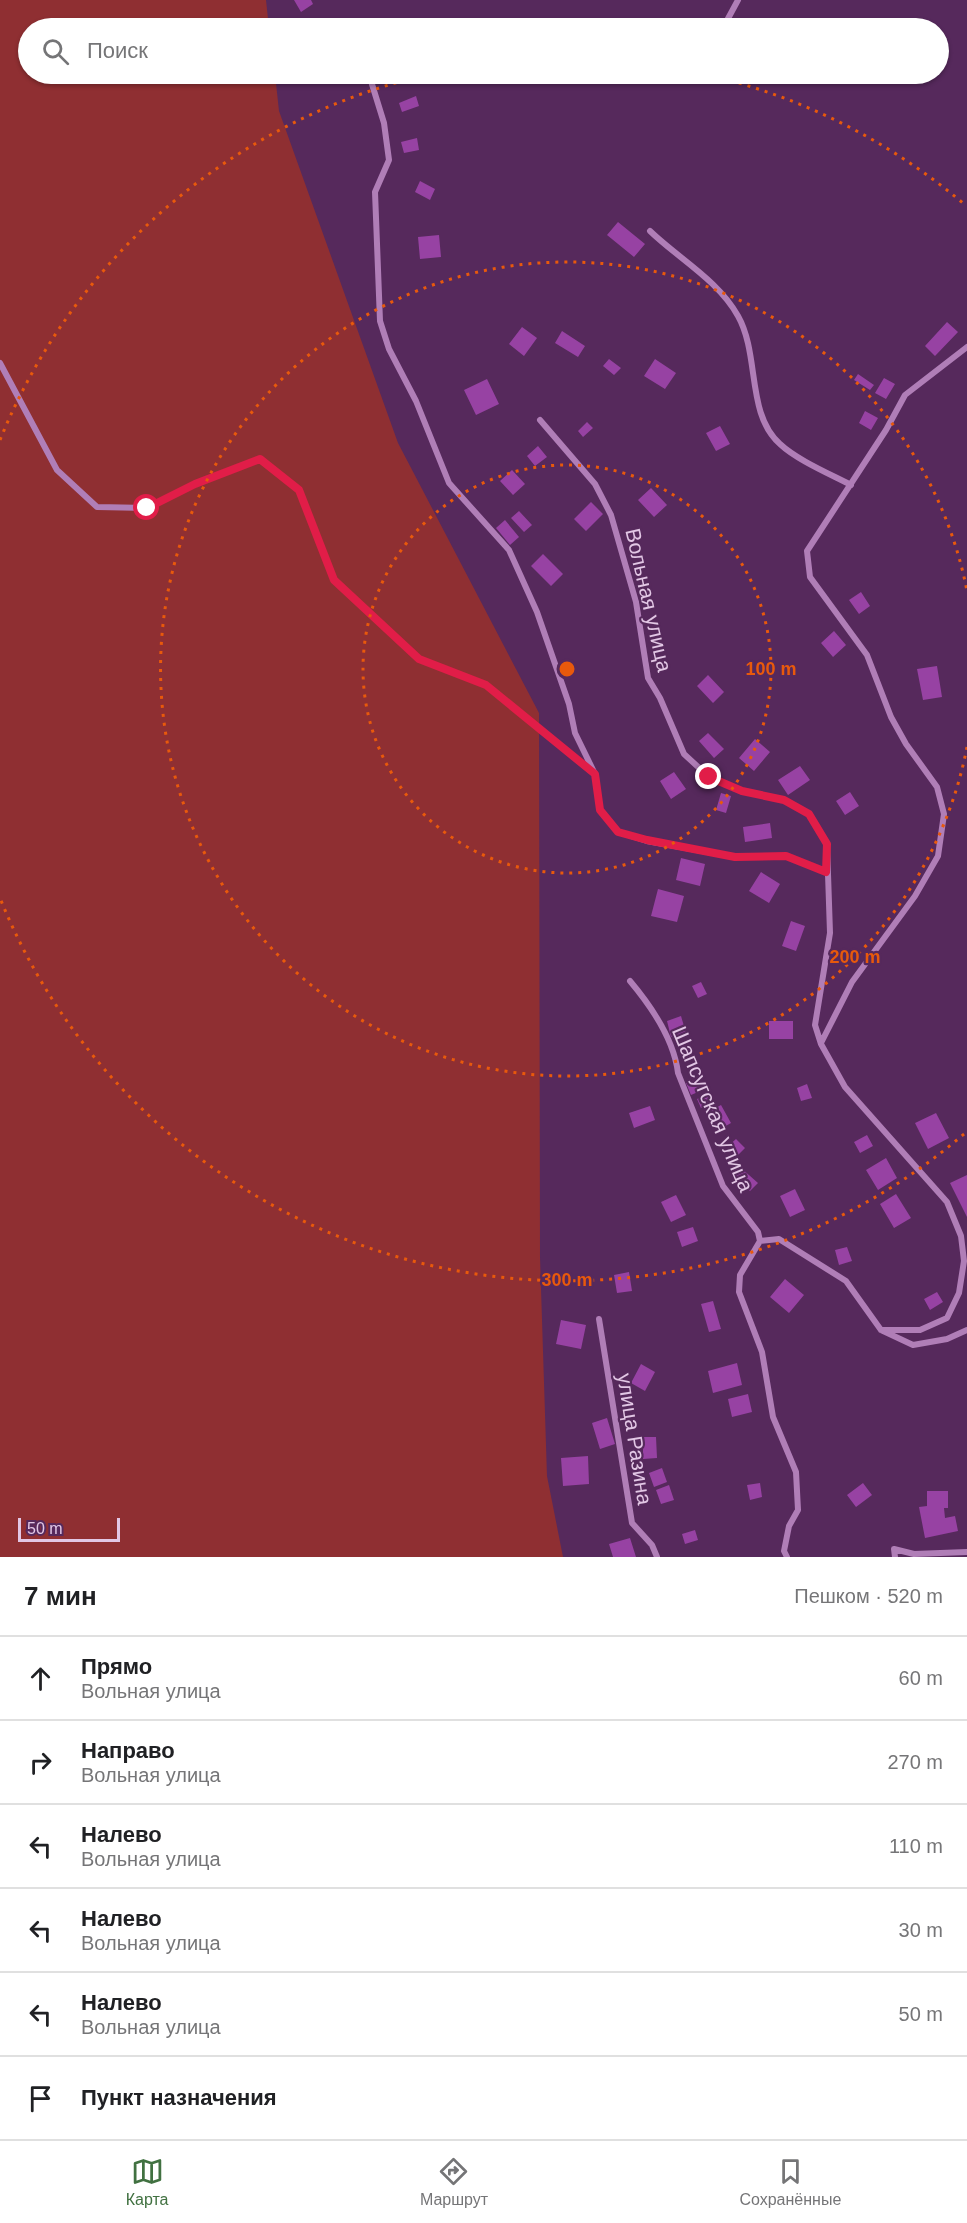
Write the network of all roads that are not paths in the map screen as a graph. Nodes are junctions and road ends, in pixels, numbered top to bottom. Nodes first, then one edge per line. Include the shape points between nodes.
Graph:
1 (738, 0) edge
2 (728, 18) edge
3 (372, 84) edge
4 (650, 231) dead end
5 (967, 347) edge
6 (0, 363) edge
7 (540, 420) dead end
8 (851, 485) junction
9 (595, 774) junction
10 (826, 872) junction
11 (630, 981) dead end
12 (821, 1044) junction
13 (760, 1241) junction
14 (599, 1319) dead end
15 (880, 1330) junction
16 (967, 1330) edge
17 (967, 1551) edge
18 (657, 1557) edge
19 (787, 1557) edge
20 (894, 1557) edge

1 - 2 street
3 - 9 street via 384,123 389,160 375,192 380,321 389,349 416,401 449,483 509,550 537,612 575,733
4 - 8 street via 708,280 738,316 752,354 759,411 779,444
5 - 8 street via 905,395
6 - 9 street via 57,470 97,507 147,508 260,459 299,490 334,580 419,659 486,685
7 - 10 street, Вольная улица via 595,484 612,515 636,602 648,678 684,754 709,777 742,791 784,800 809,814 827,844
8 - 12 street via 807,551 810,577 867,655 891,717 937,787 944,814 938,856 915,896 852,982
9 - 10 street via 600,810 618,832 735,857 786,856
10 - 12 street, Вольная улица via 830,933 815,1025
11 - 13 street, Шапсугская улица via 652,1008 676,1059 723,1186 747,1215
12 - 15 street via 845,1087 947,1202 961,1236 964,1262 959,1293 946,1318 920,1330
13 - 15 street via 779,1239 846,1281
13 - 19 street via 740,1275 739,1292 762,1352 773,1417 796,1472 798,1510 789,1526 784,1551
14 - 18 street, улица Разина via 632,1523 652,1545
15 - 16 street via 913,1345 946,1339
17 - 20 street via 914,1554 894,1549

